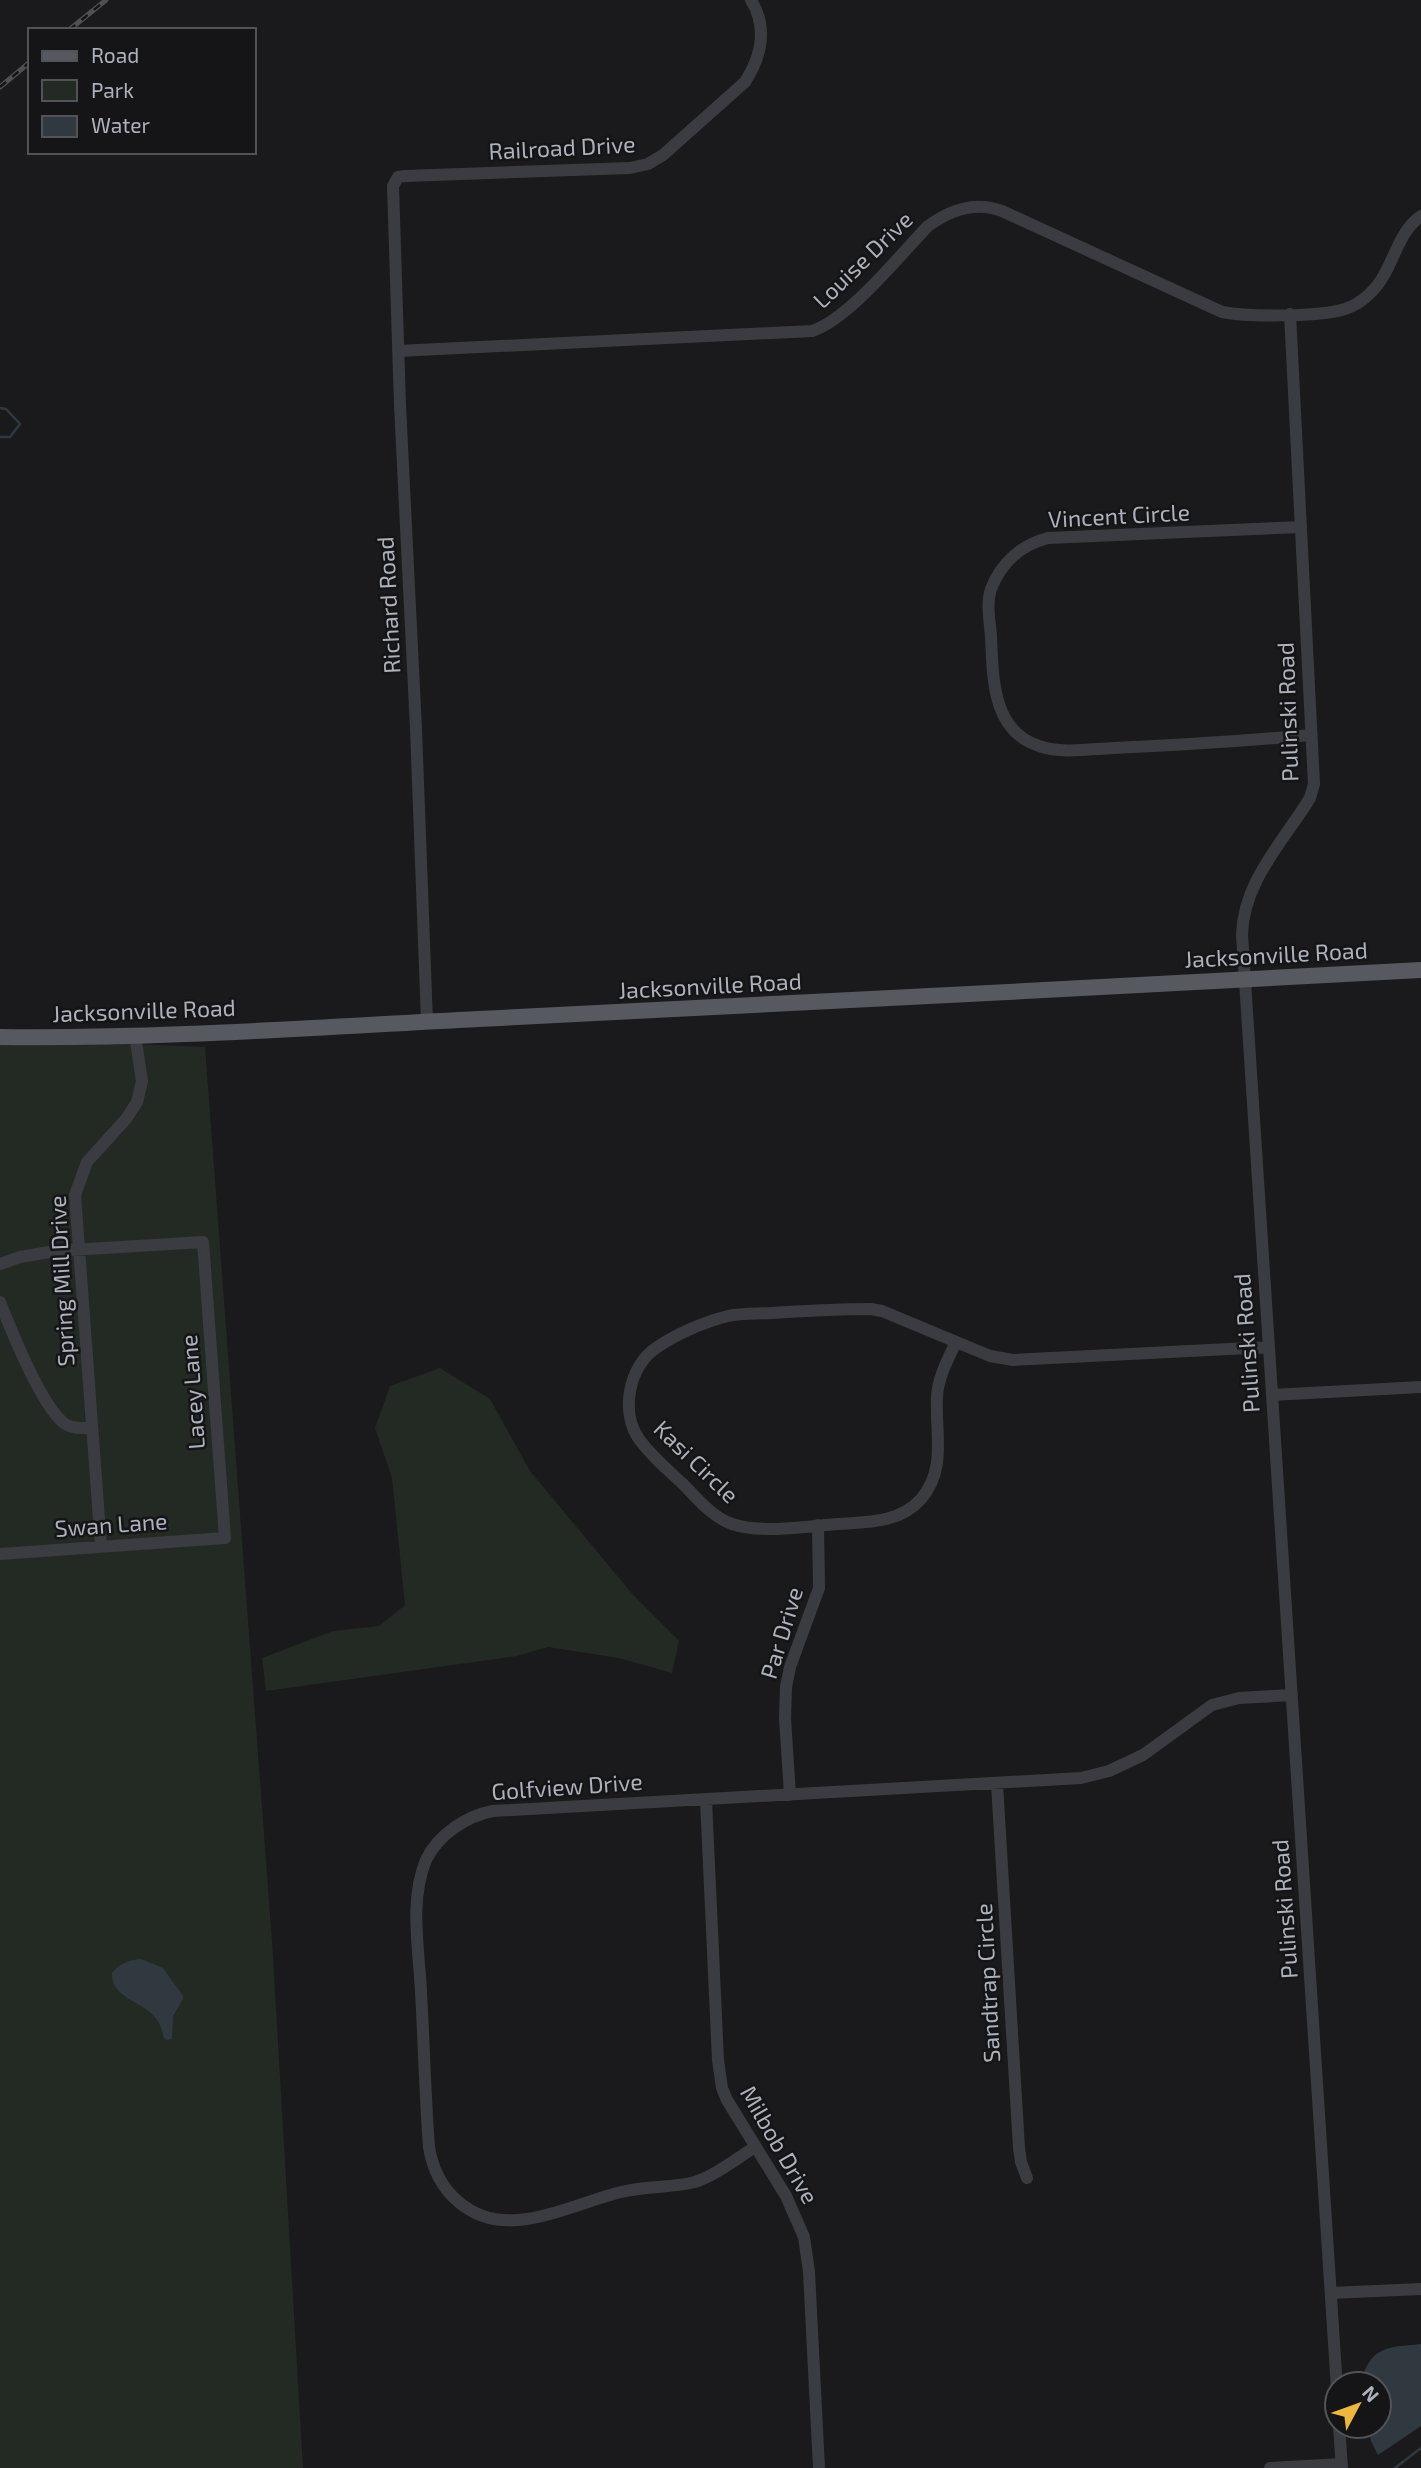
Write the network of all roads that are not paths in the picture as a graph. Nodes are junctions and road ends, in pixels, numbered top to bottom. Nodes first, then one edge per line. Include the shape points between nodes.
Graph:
1 (751, 0) edge
2 (393, 186) joint
3 (1421, 216) edge
4 (1290, 314) junction
5 (398, 351) junction
6 (1301, 527) junction
7 (1311, 735) junction
8 (1421, 970) edge
9 (1246, 979) junction
10 (427, 1021) junction
11 (135, 1035) junction
12 (0, 1037) edge
13 (79, 1250) junction
14 (0, 1264) edge
15 (0, 1301) edge
16 (956, 1342) junction
17 (1269, 1347) junction
18 (1421, 1387) edge
19 (1272, 1395) junction
20 (92, 1428) junction
21 (818, 1525) junction
22 (225, 1538) joint
23 (101, 1546) junction
24 (0, 1554) edge
25 (1292, 1695) junction
26 (998, 1784) junction
27 (790, 1795) junction
28 (706, 1800) junction
29 (755, 2147) junction
30 (1027, 2179) dead end
31 (1421, 2289) edge
32 (1331, 2293) junction
33 (1336, 2370) edge
34 (1340, 2440) edge
35 (1342, 2466) edge
36 (819, 2468) edge
37 (1270, 2468) edge

1 - 2 street, Railroad Drive via 762,35 753,70 726,99 648,164 405,176 398,177
2 - 5 street, Richard Road
3 - 4 street, Louise Drive via 1407,230 1369,295 1346,309
4 - 5 street, Louise Drive via 1222,312 1002,211 969,207 939,217 841,316 812,331
4 - 6 street, Pulinski Road
5 - 10 street, Richard Road
6 - 7 street, Pulinski Road
6 - 7 street, Vincent Circle via 1048,538 1022,549 1006,563 989,602 998,704 1012,727 1029,742 1059,749 1143,747
7 - 9 street, Pulinski Road via 1314,784 1310,798 1255,881 1245,905
8 - 9 main road, Jacksonville Road
9 - 10 main road, Jacksonville Road
9 - 17 street, Pulinski Road
10 - 11 main road, Jacksonville Road
11 - 12 main road, Jacksonville Road
11 - 13 street, Spring Mill Drive via 142,1081 137,1102 87,1162 80,1177 75,1195
13 - 14 street
13 - 20 street, Spring Mill Drive
13 - 22 street, Lacey Lane via 203,1242
15 - 20 street via 17,1345 60,1420 75,1428
16 - 17 street, Kasi Circle via 1013,1360
16 - 21 street, Kasi Circle via 937,1397 937,1468 922,1498 896,1517
16 - 21 street, Kasi Circle via 871,1309 730,1316 675,1337 655,1348 641,1364 629,1398 635,1433 706,1507 721,1519 744,1527
17 - 19 street, Pulinski Road
18 - 19 street
19 - 25 street, Pulinski Road
20 - 23 street, Spring Mill Drive
21 - 27 street, Par Drive via 819,1588 786,1687
22 - 23 street, Swan Lane
23 - 24 street, Swan Lane
25 - 26 street, Golfview Drive via 1239,1698 1212,1705 1143,1755 1109,1772
25 - 32 street, Pulinski Road
26 - 27 street, Golfview Drive
26 - 30 street, Sandtrap Circle via 1019,2148
27 - 28 street, Golfview Drive
28 - 29 street, Milbob Drive via 718,2060 727,2100
28 - 29 street, Golfview Drive via 482,1813 458,1825 432,1850 416,1897 429,2147 434,2169 457,2202 472,2213 505,2220 532,2217 622,2191 697,2181
29 - 36 street, Milbob Drive via 786,2196 804,2237
31 - 32 street
32 - 33 street, Pulinski Road
34 - 35 street
35 - 37 street

